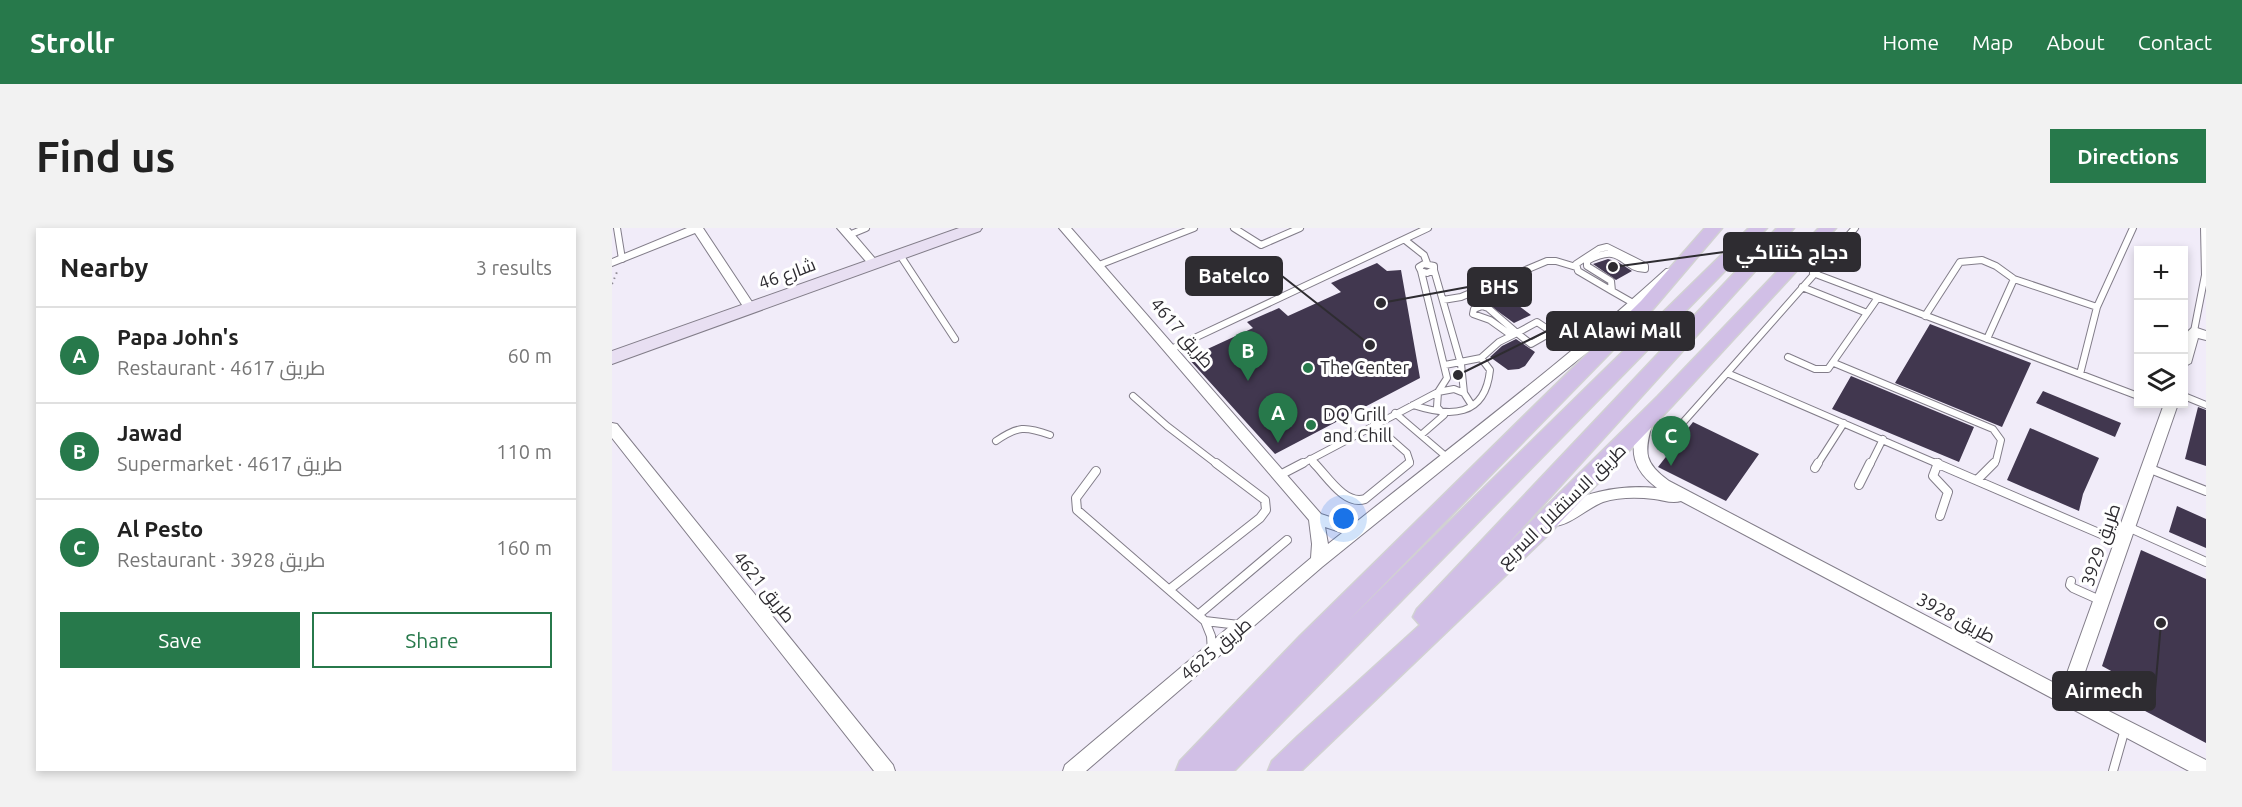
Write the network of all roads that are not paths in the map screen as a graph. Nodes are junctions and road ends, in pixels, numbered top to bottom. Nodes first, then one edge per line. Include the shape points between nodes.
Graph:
1 (617, 228) edge
2 (866, 228) edge
3 (974, 228) edge
4 (1065, 228) edge
5 (1194, 228) edge
6 (1234, 228) edge
7 (1300, 228) edge
8 (1429, 228) edge
9 (1714, 228) edge
10 (1759, 228) edge
11 (1786, 228) edge
12 (1828, 228) edge
13 (1855, 228) edge
14 (2133, 228) edge
15 (2204, 228) edge
16 (846, 231) edge
17 (1405, 240) junction
18 (900, 255) junction
19 (617, 261) edge
20 (1427, 263) junction
21 (874, 264) junction
22 (1683, 264) junction
23 (1099, 265) junction
24 (1576, 267) junction
25 (1434, 270) junction
26 (1421, 271) junction
27 (1813, 273) junction
28 (2205, 275) edge
29 (2014, 279) junction
30 (1802, 287) junction
31 (1439, 288) junction
32 (1426, 289) junction
33 (1612, 291) junction
34 (1877, 299) junction
35 (1443, 300) junction
36 (1633, 303) junction
37 (2097, 307) junction
38 (750, 308) junction
39 (1446, 312) junction
40 (1432, 313) junction
41 (1868, 313) junction
42 (1925, 316) junction
43 (1514, 334) junction
44 (2200, 334) edge
45 (955, 339) dead end
46 (1987, 339) junction
47 (1169, 350) junction
48 (2188, 356) edge
49 (1788, 357) dead end
50 (612, 358) edge
51 (1481, 358) junction
52 (1461, 363) junction
53 (1834, 363) junction
54 (1445, 365) junction
55 (1727, 373) junction
56 (2080, 374) junction
57 (1438, 393) junction
58 (1464, 393) junction
59 (2134, 394) edge
60 (1133, 396) dead end
61 (2188, 398) edge
62 (1471, 404) junction
63 (1413, 405) junction
64 (2206, 405) edge
65 (2166, 408) edge
66 (1395, 413) junction
67 (1444, 415) junction
68 (1844, 423) junction
69 (1374, 424) junction
70 (1645, 424) junction
71 (612, 428) edge
72 (1050, 435) dead end
73 (1421, 435) junction
74 (1883, 439) junction
75 (996, 441) dead end
76 (1662, 446) dead end
77 (1310, 459) junction
78 (1449, 459) junction
79 (1938, 463) junction
80 (1815, 468) dead end
81 (2148, 468) junction
82 (1096, 471) dead end
83 (1280, 475) junction
84 (1977, 480) junction
85 (1859, 485) dead end
86 (2206, 491) edge
87 (1688, 500) junction
88 (1940, 516) dead end
89 (1316, 518) junction
90 (2127, 527) junction
91 (1360, 529) junction
92 (1287, 540) dead end
93 (2122, 543) junction
94 (1318, 562) junction
95 (2206, 562) edge
96 (1496, 571) junction
97 (2071, 581) dead end
98 (1170, 589) junction
99 (2102, 601) junction
100 (1202, 618) junction
101 (1246, 624) junction
102 (1212, 653) junction
103 (2067, 699) junction
104 (2125, 729) junction
105 (1317, 734) junction
106 (2206, 770) edge
107 (886, 771) edge
108 (1072, 771) edge
109 (1190, 771) edge
110 (1215, 771) edge
111 (1282, 771) edge
112 (2113, 771) edge

1 - 19 lane
2 - 16 lane
3 - 18 street, شارع 46
4 - 23 street, طريق 4617
5 - 23 lane
6 - 7 lane via 1260,245
8 - 17 lane
9 - 22 main road
10 - 110 main road
11 - 105 main road
12 - 70 main road, طريق الاستقلال السريع
13 - 27 lane
14 - 37 lane
15 - 28 lane
16 - 21 street
17 - 20 lane via 1424,255
17 - 47 lane
18 - 21 street, شارع 46
18 - 45 lane
19 - 38 street via 697,228
20 - 25 lane
20 - 26 lane via 1419,267
21 - 38 street, شارع 46
22 - 36 street, طريق 4625
22 - 109 main road via 1647,305 1309,644
23 - 47 street, طريق 4617
24 - 33 lane
24 - 33 lane via 1579,261 1607,247 1645,266 1640,269 1609,253 1600,253 1587,261 1587,266 1611,281
24 - 35 lane via 1547,261 1461,297
25 - 26 lane
25 - 31 lane
26 - 32 lane
27 - 30 lane
27 - 34 lane
28 - 44 lane
29 - 37 lane
29 - 42 lane via 1986,261 1963,260
29 - 46 lane
30 - 41 lane
30 - 55 lane
31 - 32 lane
31 - 35 lane
32 - 40 lane
33 - 36 lane
34 - 41 lane
34 - 42 lane
35 - 39 lane
36 - 78 street, طريق 4625
37 - 56 lane
38 - 50 street, شارع 46
39 - 40 lane
39 - 52 lane
40 - 54 lane
41 - 53 lane
42 - 46 lane
43 - 43 lane via 1534,344 1552,332 1537,322
43 - 43 lane via 1476,316 1474,309 1490,308
43 - 51 lane
44 - 48 street
46 - 56 lane
47 - 83 street, طريق 4617
49 - 53 lane via 1819,370
51 - 52 lane
51 - 62 lane via 1490,370 1488,388
52 - 54 lane
52 - 58 lane
53 - 84 lane via 1993,429 2001,440 1996,461
54 - 57 lane via 1447,378
55 - 68 lane
55 - 76 lane
56 - 59 lane
57 - 58 lane via 1448,389
57 - 63 lane
57 - 67 lane via 1437,406
58 - 62 lane
60 - 98 lane via 1268,506 1266,513
61 - 64 lane
62 - 67 lane via 1463,412
63 - 66 lane
63 - 67 lane
65 - 81 street, طريق 3929
66 - 69 lane
66 - 73 lane
67 - 73 lane
68 - 74 lane
68 - 80 lane
69 - 77 lane
69 - 77 lane via 1407,453 1410,462 1365,499 1349,499
70 - 87 street, طريق 3928 via 1638,446 1641,463 1656,480
70 - 96 main road, طريق الاستقلال السريع
71 - 107 street, طريق 4621
72 - 75 lane via 1019,427
73 - 78 lane
74 - 79 lane
74 - 85 lane
77 - 83 lane
78 - 91 street, طريق 4625
79 - 84 lane
79 - 88 lane via 1933,476 1948,492
81 - 86 lane
81 - 90 street, طريق 3929
82 - 98 lane via 1076,498 1077,510
83 - 89 street, طريق 4617
84 - 93 lane
87 - 96 street, طريق 3928 via 1638,491 1594,498 1567,514 1515,563
87 - 103 street, طريق 3928
89 - 91 street via 1335,526
89 - 94 street
90 - 93 street, طريق 3929
90 - 95 lane
91 - 94 street, طريق 4625
92 - 100 lane
93 - 99 street, طريق 3929
94 - 101 street, طريق 4625
96 - 105 main road, طريق الاستقلال السريع
97 - 99 lane via 2073,588
98 - 100 lane
99 - 103 street, طريق 3929
100 - 101 lane via 1225,625
100 - 102 lane via 1211,636
101 - 102 street, طريق 4625
102 - 108 street, طريق 4625
103 - 104 street, طريق 3928
104 - 106 street, طريق 3928
104 - 112 lane
105 - 111 main road, طريق الاستقلال السريع

